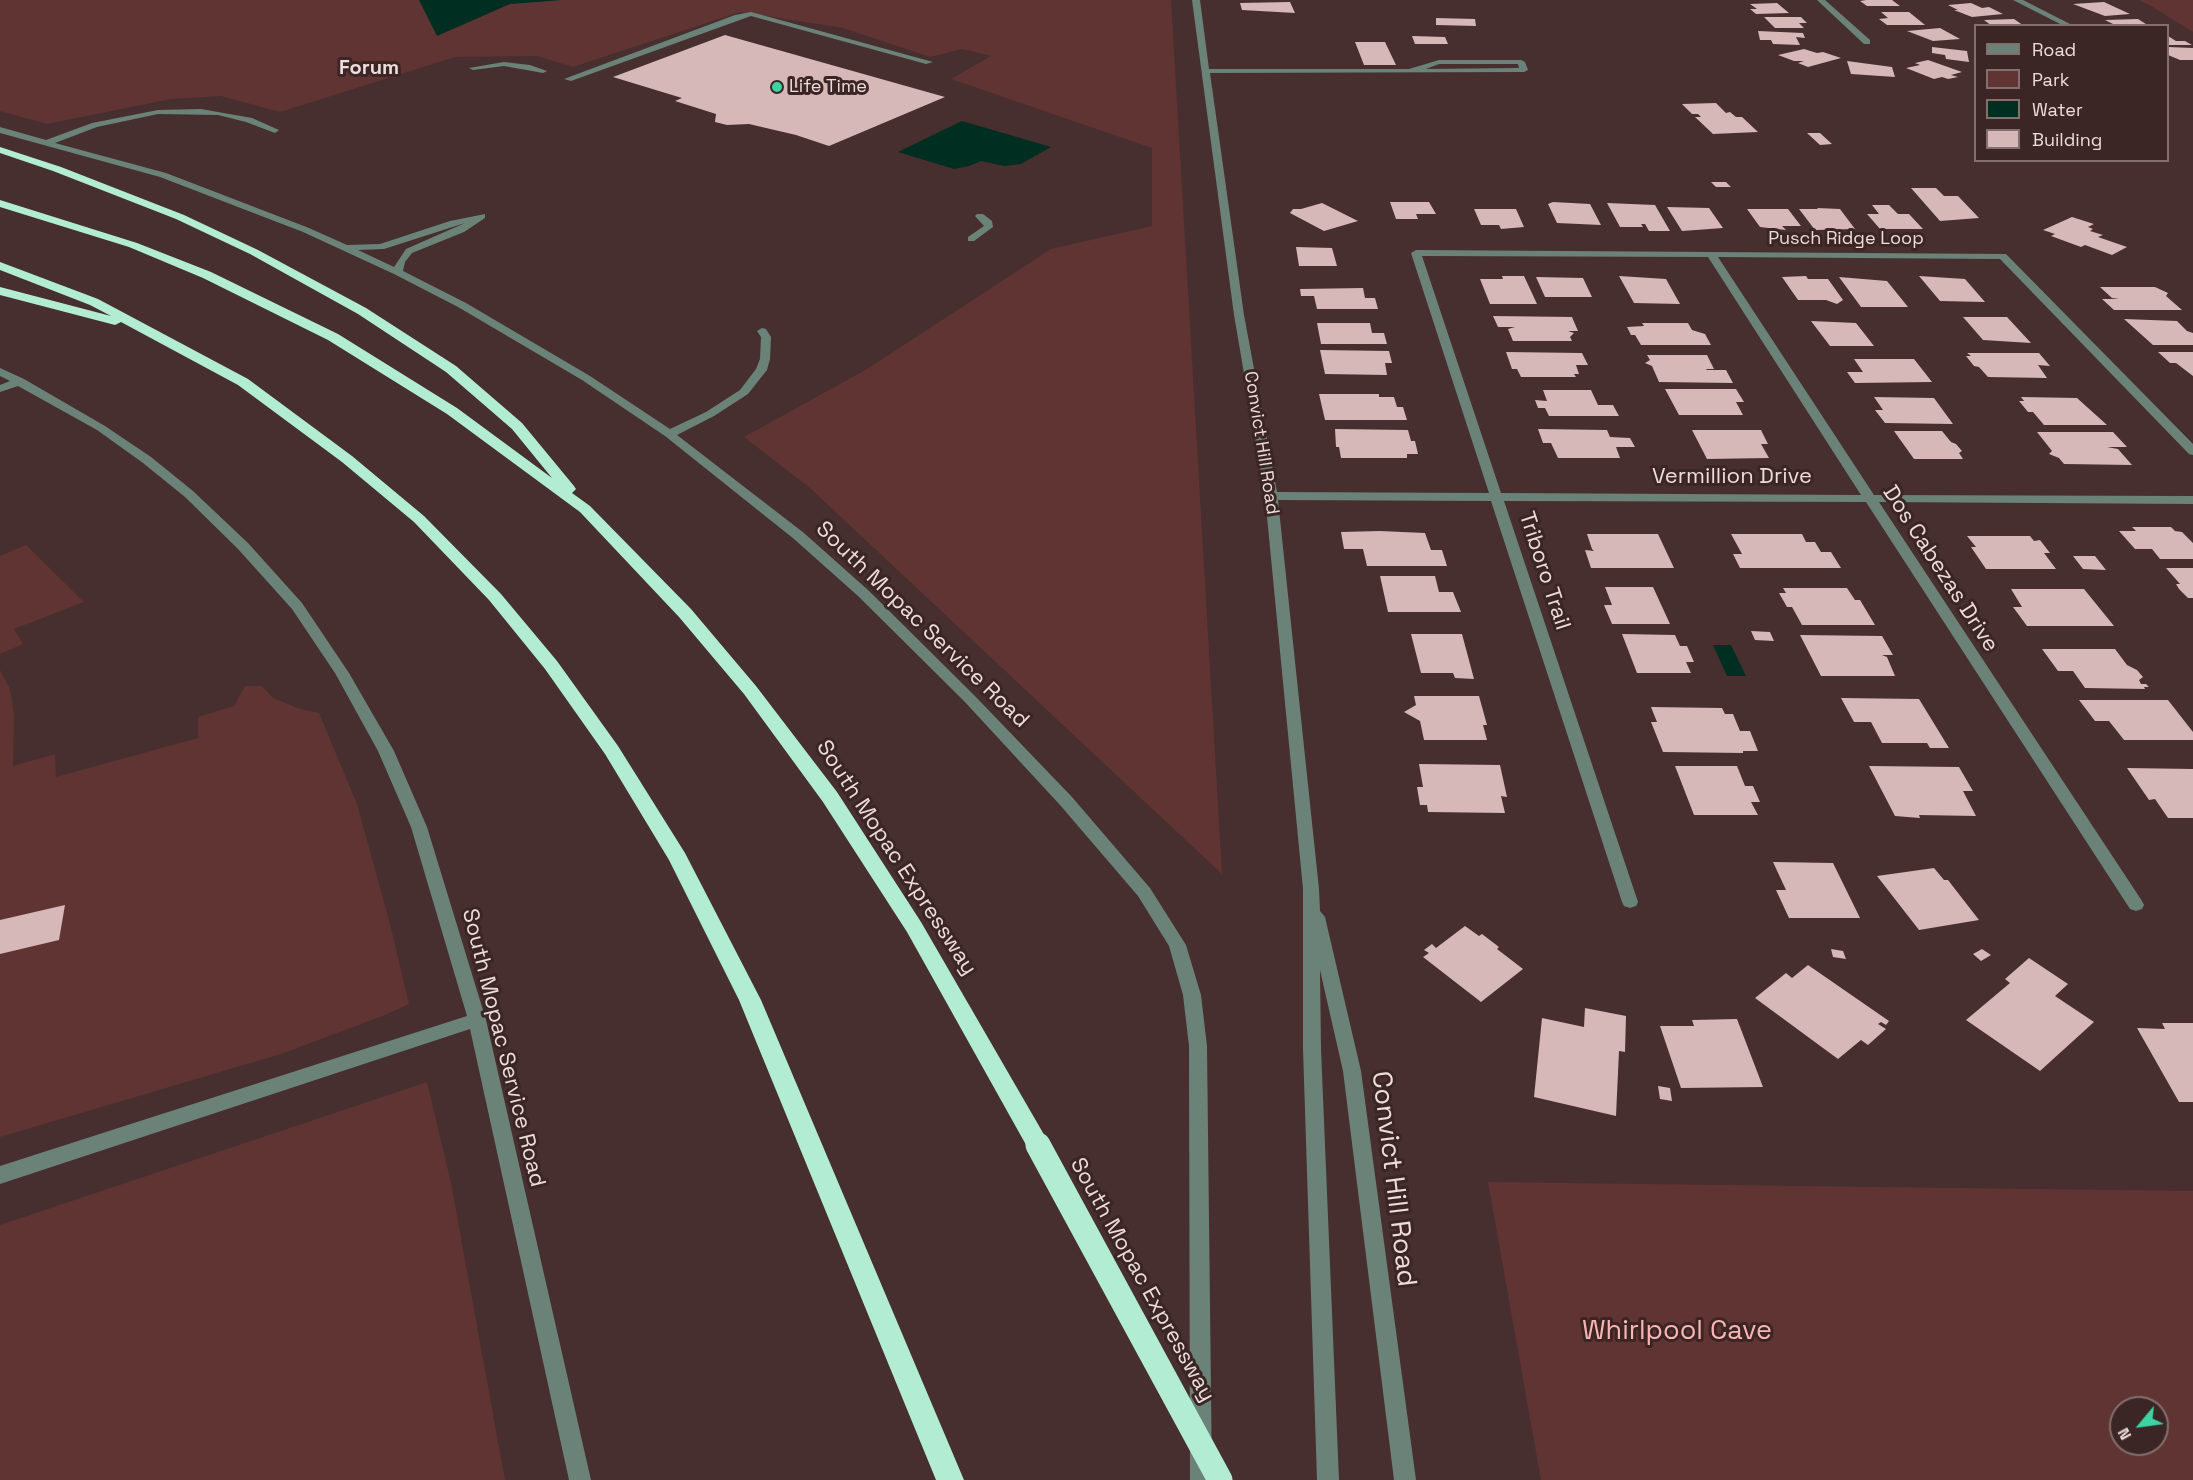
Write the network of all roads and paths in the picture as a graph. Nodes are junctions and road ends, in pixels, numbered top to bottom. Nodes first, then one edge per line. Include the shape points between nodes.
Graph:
1 (1196, 0) edge
2 (1821, 0) edge
3 (2017, 0) edge
4 (2067, 24) edge
5 (1867, 42) dead end
6 (929, 62) dead end
7 (473, 68) dead end
8 (543, 71) dead end
9 (1206, 71) junction
10 (1409, 71) junction
11 (568, 80) dead end
12 (0, 130) edge
13 (275, 130) dead end
14 (49, 142) junction
15 (0, 150) edge
16 (0, 202) edge
17 (980, 216) dead end
18 (971, 239) dead end
19 (344, 247) junction
20 (1416, 253) joint
21 (1711, 255) junction
22 (0, 266) edge
23 (398, 272) junction
24 (0, 291) edge
25 (137, 327) junction
26 (762, 331) dead end
27 (0, 371) edge
28 (20, 381) junction
29 (0, 389) edge
30 (669, 434) junction
31 (2193, 451) edge
32 (1271, 496) junction
33 (1497, 496) junction
34 (1869, 498) junction
35 (2193, 500) edge
36 (585, 509) junction
37 (1311, 889) junction
38 (1630, 902) dead end
39 (2136, 905) dead end
40 (477, 1020) junction
41 (0, 1175) edge
42 (580, 1480) edge
43 (951, 1480) edge
44 (1201, 1480) edge
45 (1220, 1480) edge
46 (1328, 1480) edge
47 (1405, 1480) edge

1 - 9 street, Convict Hill Road
2 - 5 street
3 - 4 street
6 - 11 street via 751,14
7 - 8 street via 504,64
9 - 10 street
9 - 32 street, Convict Hill Road via 1239,315
10 - 10 street via 1421,71 1524,70 1521,62 1439,62
12 - 14 street, South Mopac Service Road
13 - 14 street via 218,113 158,112 95,125
14 - 19 street, South Mopac Service Road via 163,175
15 - 36 highway via 180,218 273,262 362,311 451,369 518,426
16 - 36 highway, South Mopac Expressway via 133,245 207,275 312,326 452,411
17 - 18 street via 989,223 988,227
19 - 23 street, South Mopac Service Road
19 - 23 street via 381,247 482,216 461,230 409,251
20 - 21 street, Pusch Ridge Loop
20 - 33 street, Triboro Trail
21 - 31 street, Pusch Ridge Loop via 2004,256
21 - 34 street, Dos Cabezas Drive
22 - 25 highway via 94,302
23 - 30 street, South Mopac Service Road via 577,372
24 - 25 highway
25 - 43 highway via 243,382 347,459 419,519 495,597 551,665 605,741 678,858 750,1000
26 - 30 street via 766,337 765,359 744,392
27 - 28 street, South Mopac Service Road
28 - 29 street
28 - 40 street, South Mopac Service Road via 101,428 181,487 243,546 297,606 342,673 390,762 418,827
30 - 44 street, South Mopac Service Road via 799,536 969,698 1066,801 1144,892 1177,945 1192,995 1198,1046
32 - 33 street, Vermillion Drive
32 - 37 street, Convict Hill Road
33 - 34 street, Vermillion Drive
33 - 38 street, Triboro Trail
34 - 35 street, Vermillion Drive
34 - 39 street, Dos Cabezas Drive
36 - 45 highway, South Mopac Expressway, bridge via 685,613 750,690 830,797 914,927
37 - 46 street, Convict Hill Road via 1312,1049
37 - 47 street, Convict Hill Road via 1352,1071
40 - 41 street
40 - 42 street, South Mopac Service Road

